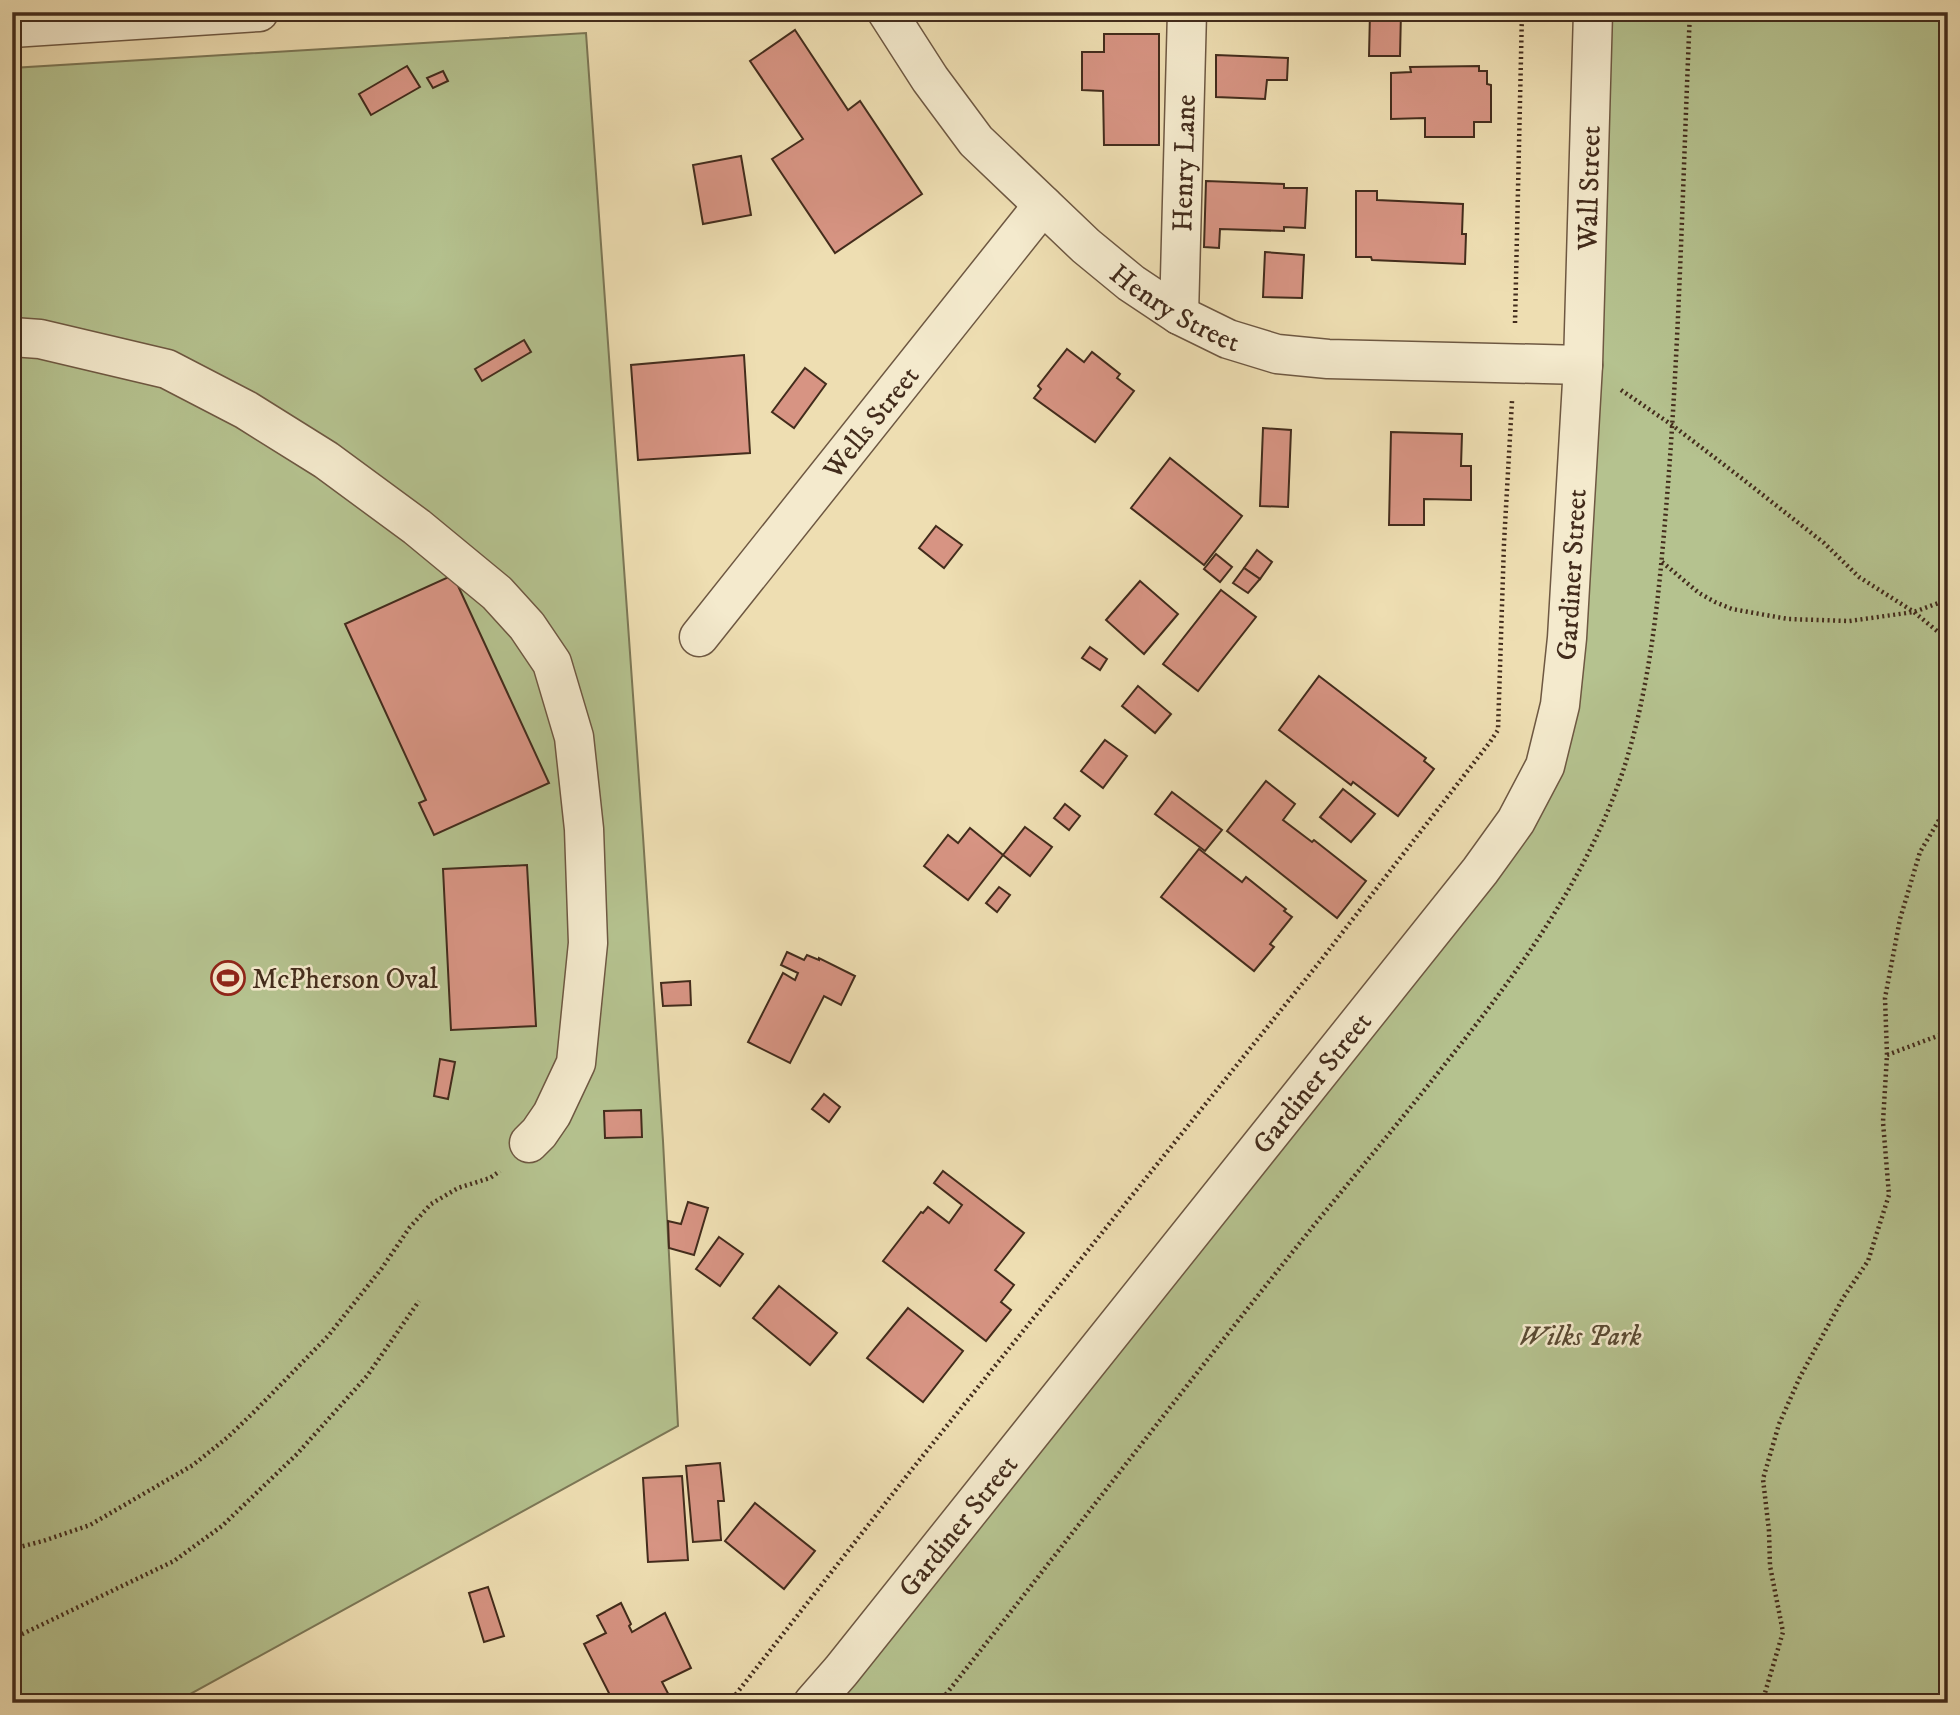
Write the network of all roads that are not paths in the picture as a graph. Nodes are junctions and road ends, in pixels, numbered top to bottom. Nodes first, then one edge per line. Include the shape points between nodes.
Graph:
1 (259, 12) edge
2 (887, 12) edge
3 (1187, 12) edge
4 (1593, 12) edge
5 (109, 17) edge
6 (12, 28) edge
7 (1042, 205) junction
8 (1180, 315) junction
9 (12, 337) edge
10 (1583, 365) junction
11 (699, 638) dead end
12 (529, 1143) road end
13 (813, 1703) edge

1 - 5 street
2 - 7 street, Henry Street via 976,141
3 - 8 street, Henry Lane
4 - 10 street, Wall Street
5 - 6 street
7 - 8 street, Henry Street via 1131,283
7 - 11 street, Wells Street
8 - 10 street, Henry Street via 1228,339 1277,354
9 - 12 street via 40,339 167,369 246,410 326,460 498,593 552,663 574,737 584,829 588,943 576,1063 552,1114
10 - 13 street, Gardiner Street via 1560,705 1545,765 1516,821 1472,882

